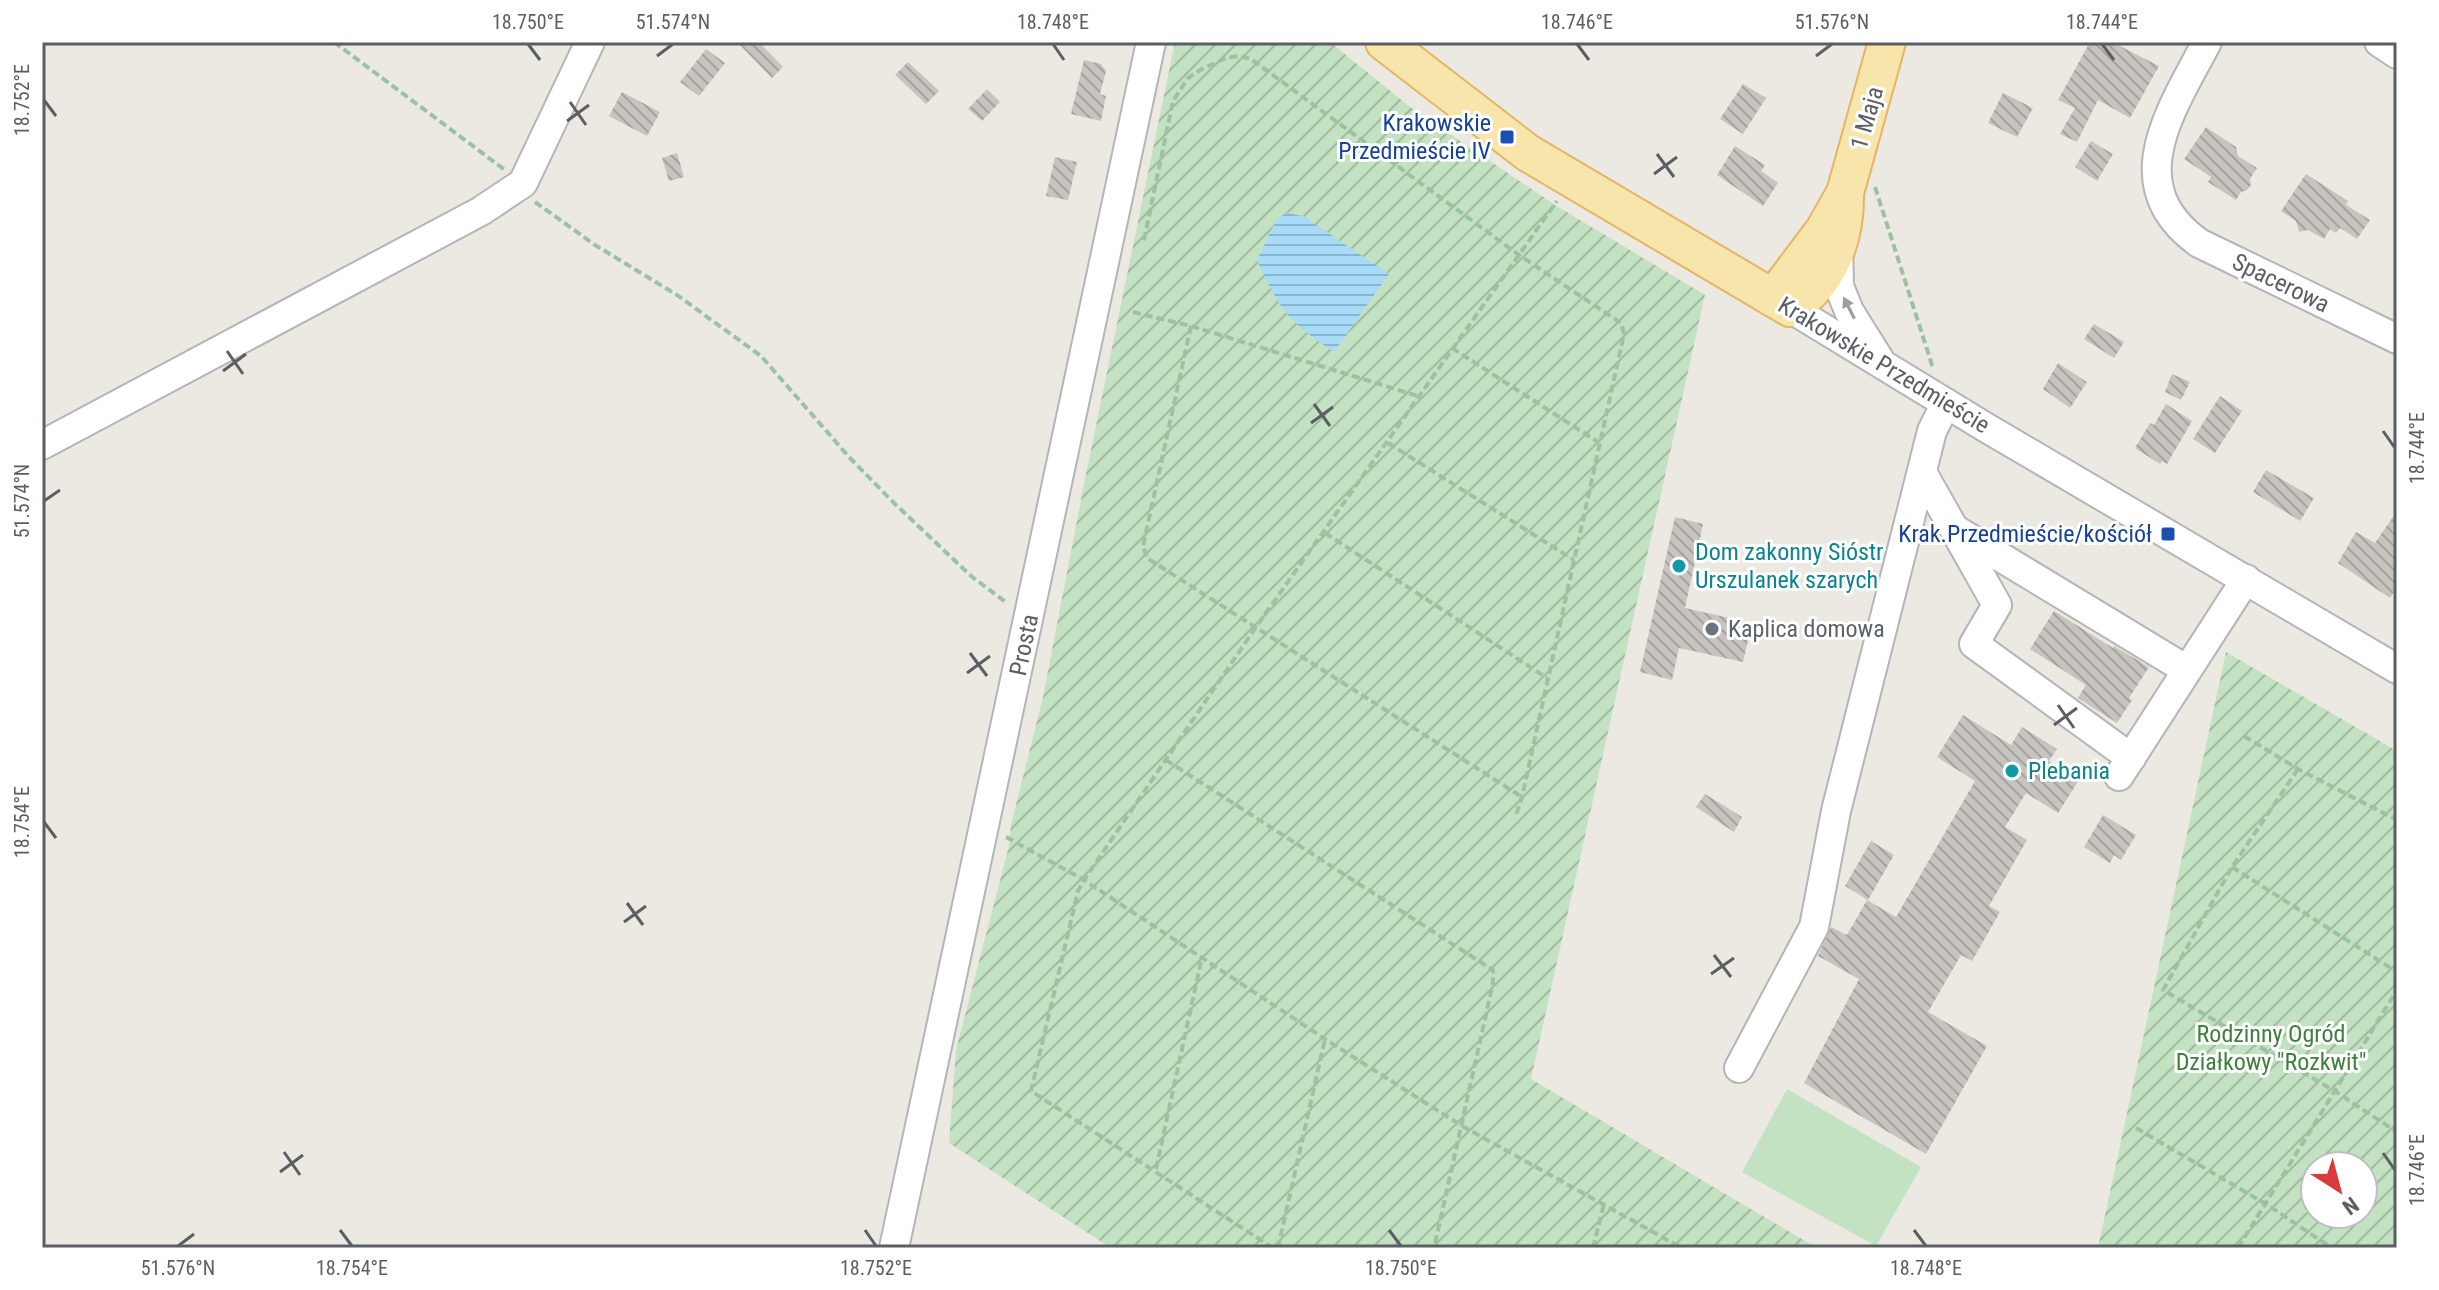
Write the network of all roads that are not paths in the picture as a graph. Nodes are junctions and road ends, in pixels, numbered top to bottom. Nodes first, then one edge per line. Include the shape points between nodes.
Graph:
1 (590, 42) edge
2 (1151, 42) edge
3 (1384, 42) edge
4 (1887, 42) edge
5 (2207, 42) edge
6 (2379, 42) edge
7 (2397, 54) edge
8 (1859, 186) junction
9 (1838, 245) junction
10 (1782, 303) junction
11 (2397, 339) edge
12 (1882, 363) junction
13 (1946, 403) junction
14 (42, 445) edge
15 (1923, 474) junction
16 (1952, 528) junction
17 (2246, 579) junction
18 (2397, 669) edge
19 (2187, 670) junction
20 (1739, 1068) dead end
21 (894, 1248) edge

1 - 14 street via 520,185 481,211
2 - 21 street, Prosta
3 - 10 main road, Krakowskie Przedmieście via 1528,153
4 - 8 main road, 1 Maja
5 - 11 street, Spacerowa via 2161,135 2156,157 2161,198 2172,218 2199,243
6 - 7 street
8 - 9 main road, 1 Maja
8 - 10 main road, 1 Maja via 1824,230
9 - 10 main road, 1 Maja via 1821,281 1801,301
12 -> 9 street, 1 Maja via 1839,286
10 - 12 street, Krakowskie Przedmieście
12 - 13 street, Krakowskie Przedmieście
13 - 15 street via 1932,431
13 - 17 street, Krakowskie Przedmieście
15 - 16 street
15 - 20 street via 1836,811 1814,927
16 - 19 street
16 - 19 street via 1997,605 1974,644 2125,767
17 - 18 street, Krakowskie Przedmieście
17 - 19 street

